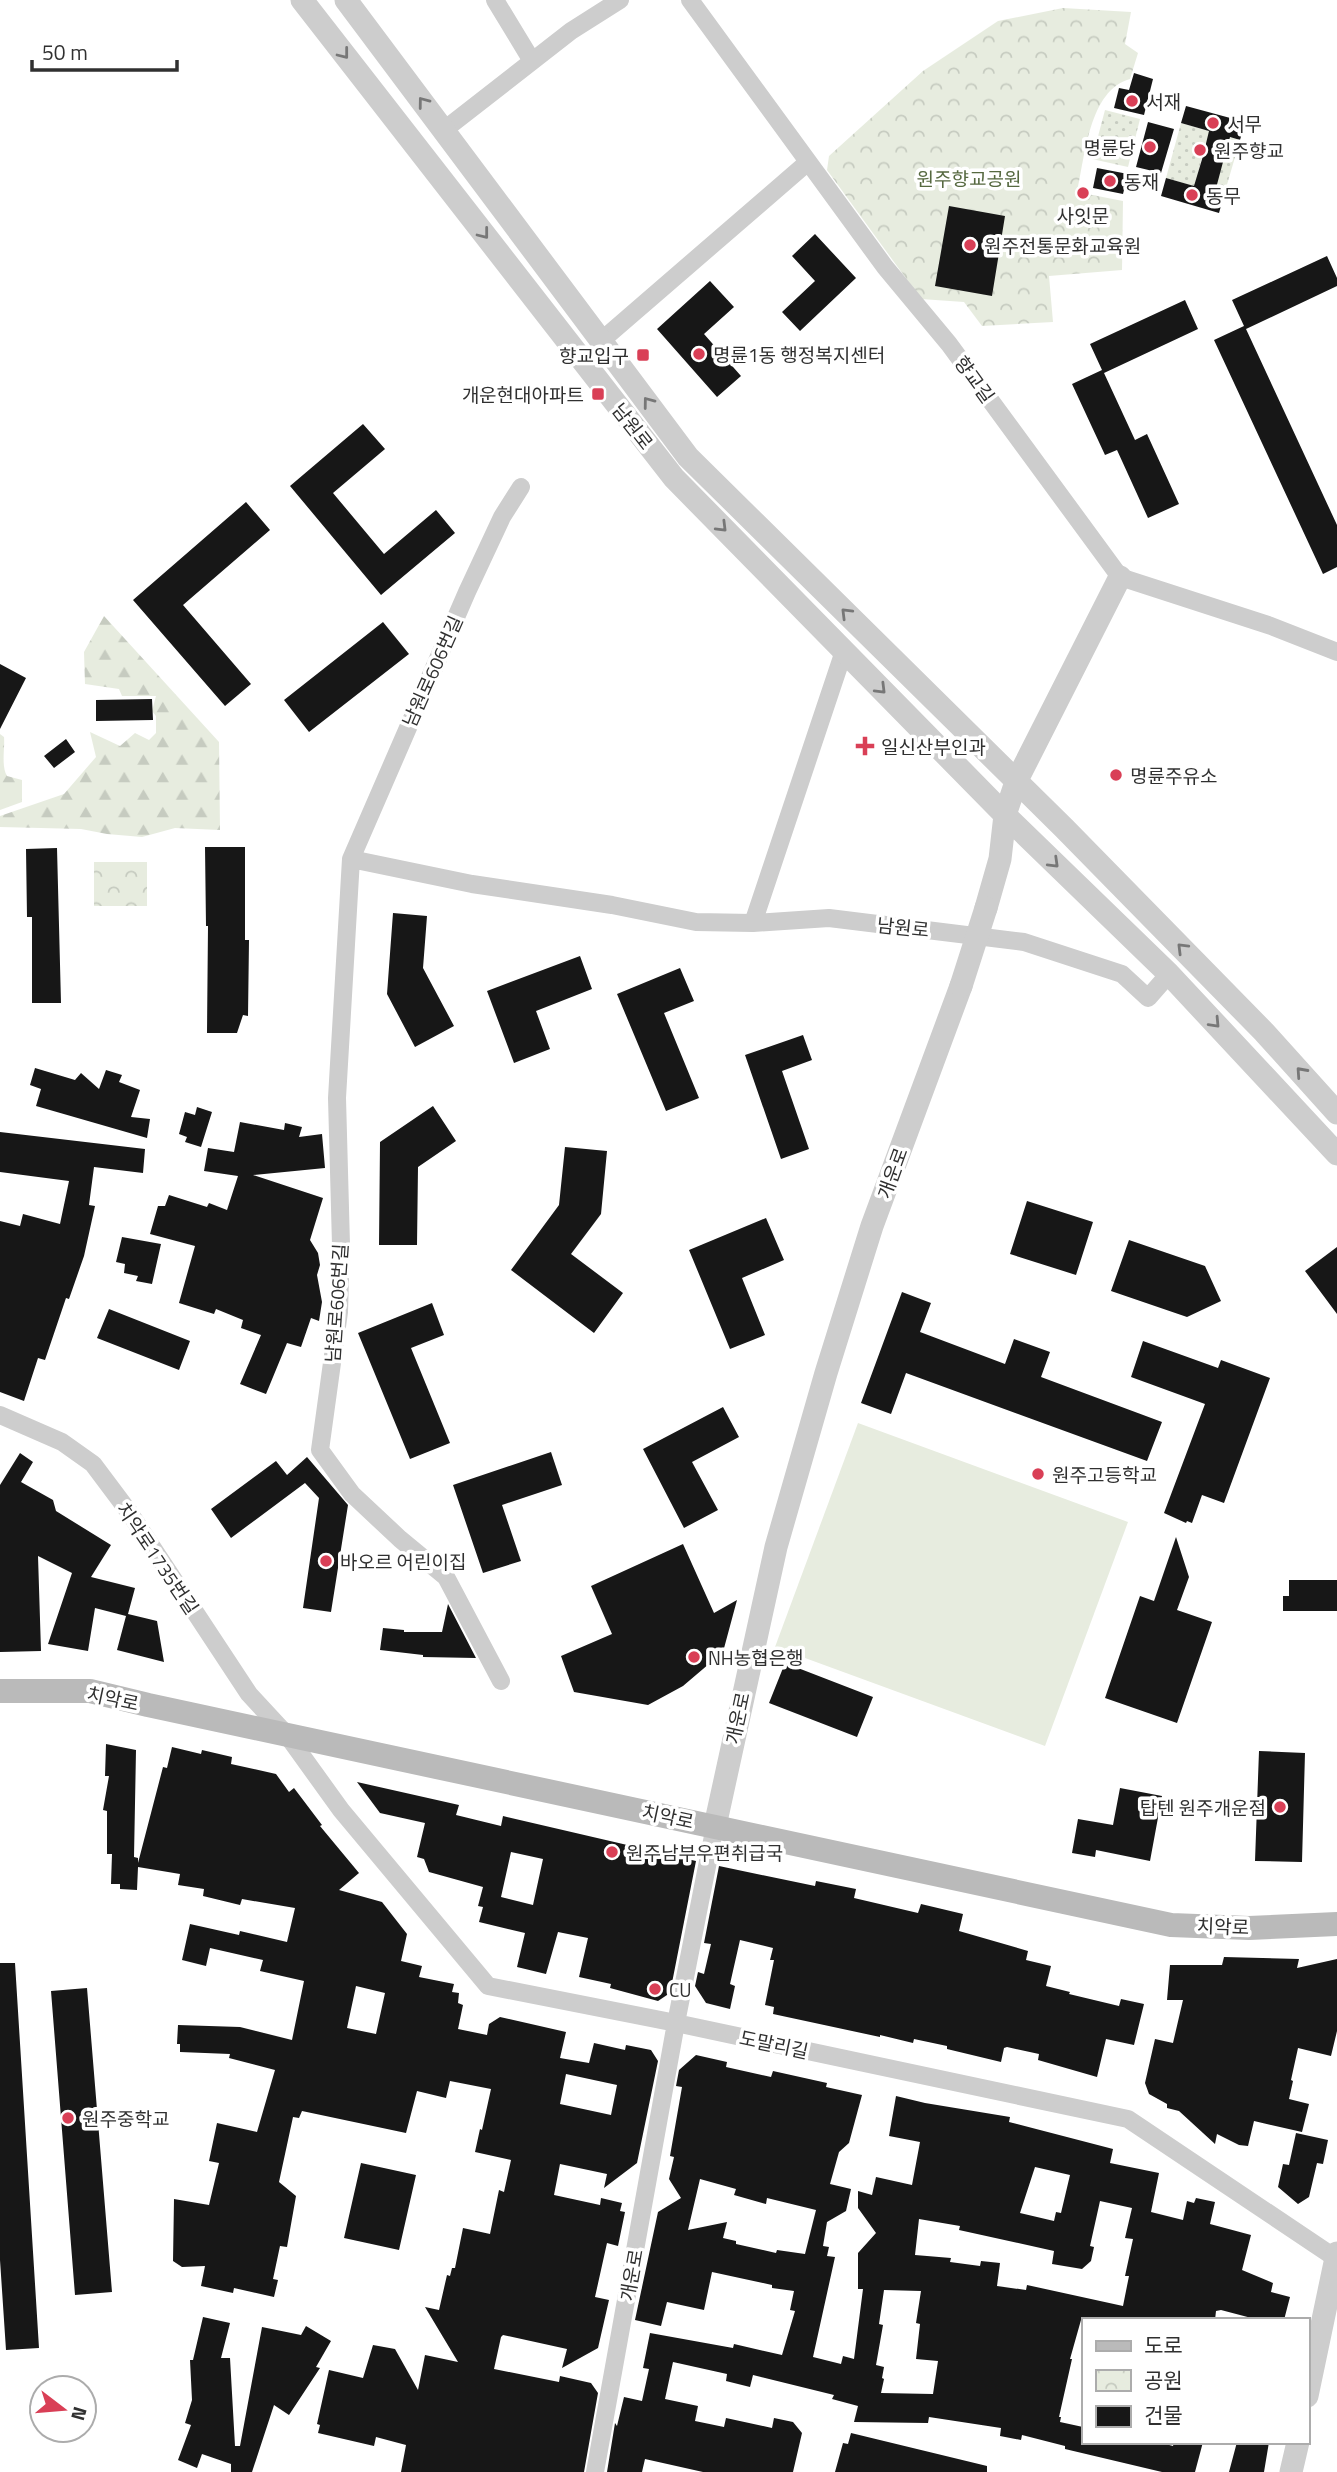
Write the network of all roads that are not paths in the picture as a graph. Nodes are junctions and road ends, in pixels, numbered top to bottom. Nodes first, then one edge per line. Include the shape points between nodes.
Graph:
1 (302, 0) edge
2 (346, 0) edge
3 (495, 0) edge
4 (620, 0) edge
5 (690, 0) edge
6 (533, 61) junction
7 (444, 130) junction
8 (808, 162) junction
9 (601, 341) junction
10 (688, 457) junction
11 (674, 478) junction
12 (521, 487) dead end
13 (1120, 577) junction
14 (844, 651) junction
15 (1337, 652) edge
16 (1016, 782) junction
17 (1005, 815) junction
18 (351, 859) junction
19 (753, 923) junction
20 (1169, 974) junction
21 (1337, 1113) edge
22 (1337, 1154) edge
23 (0, 1415) edge
24 (501, 1681) dead end
25 (0, 1691) edge
26 (287, 1735) junction
27 (715, 1826) junction
28 (1337, 1924) edge
29 (676, 2023) junction
30 (1337, 2257) edge
31 (1309, 2387) edge
32 (1298, 2444) edge
33 (595, 2472) edge
34 (1292, 2472) edge

1 -> 11 street, 남원로
7 -> 2 street, 남원로
3 - 6 street
4 - 6 street
5 - 8 street, 향교길
6 - 7 street
7 - 9 street, 남원로
8 - 9 street
8 - 13 street, 향교길 via 885,267 950,344
10 -> 9 street, 남원로
10 - 11 street
16 -> 10 street, 남원로
11 -> 14 street, 남원로
12 - 18 street, 남원로606번길 via 467,592
13 - 15 street
13 - 16 street
14 -> 17 street, 남원로
14 - 19 street
16 - 17 street
21 -> 16 street, 남원로 via 1264,1032
17 -> 20 street, 남원로
17 - 27 street, 개운로, bridge via 1000,859 986,908 872,1226 776,1547
18 - 19 street, 남원로 via 696,922
18 - 24 street, 남원로606번길 via 337,1098 339,1311 320,1450 352,1494 446,1577
19 - 20 street, 남원로 via 829,918 1024,942 1122,974 1147,999
20 -> 22 street, 남원로
23 - 26 street, 치악로1735번길 via 62,1442 93,1464 249,1694
25 - 26 main road, 치악로 via 90,1690
26 - 27 main road, 치악로
26 - 29 street, 도말리길 via 341,1810 488,1986
27 - 28 main road, 치악로 via 1171,1924 1249,1928
27 - 29 street, 개운로
29 - 30 street, 도말리길 via 1128,2119
29 - 33 street, 개운로
30 - 31 street
32 - 34 street

